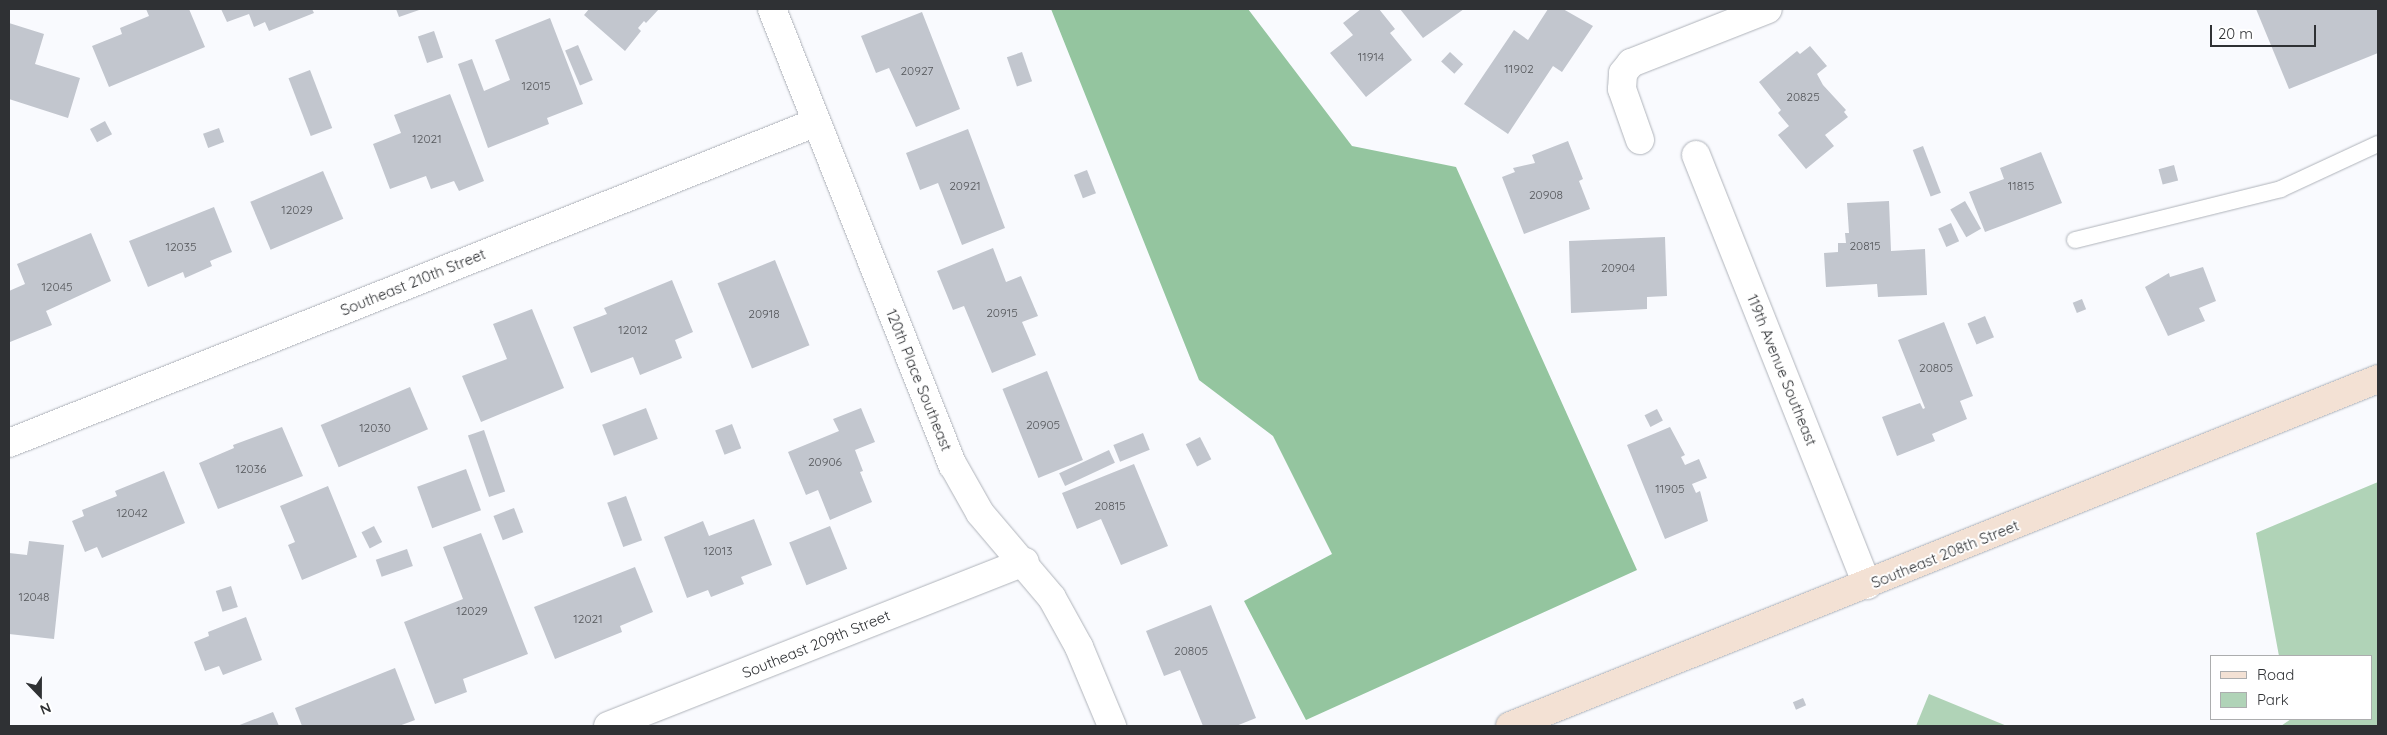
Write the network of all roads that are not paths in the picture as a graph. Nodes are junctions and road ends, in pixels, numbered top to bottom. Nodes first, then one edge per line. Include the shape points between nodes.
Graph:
1 (772, 9) edge
2 (1768, 9) edge
3 (817, 122) junction
4 (1640, 140) dead end
5 (2378, 144) edge
6 (1696, 155) dead end
7 (2074, 240) dead end
8 (2378, 379) edge
9 (9, 443) edge
10 (1024, 562) junction
11 (1867, 585) junction
12 (608, 726) edge
13 (1112, 726) edge
14 (1510, 726) edge

1 - 3 street, 120th Place Southeast
2 - 4 street via 1631,63 1623,73 1622,88
3 - 9 street, Southeast 210th Street
3 - 10 street, 120th Place Southeast via 953,465 980,513
5 - 7 lane via 2281,190
6 - 11 street, 119th Avenue Southeast
8 - 11 main road, Southeast 208th Street
10 - 12 street, Southeast 209th Street
10 - 13 street, 120th Place Southeast via 1052,598 1079,648
11 - 14 main road, Southeast 208th Street

